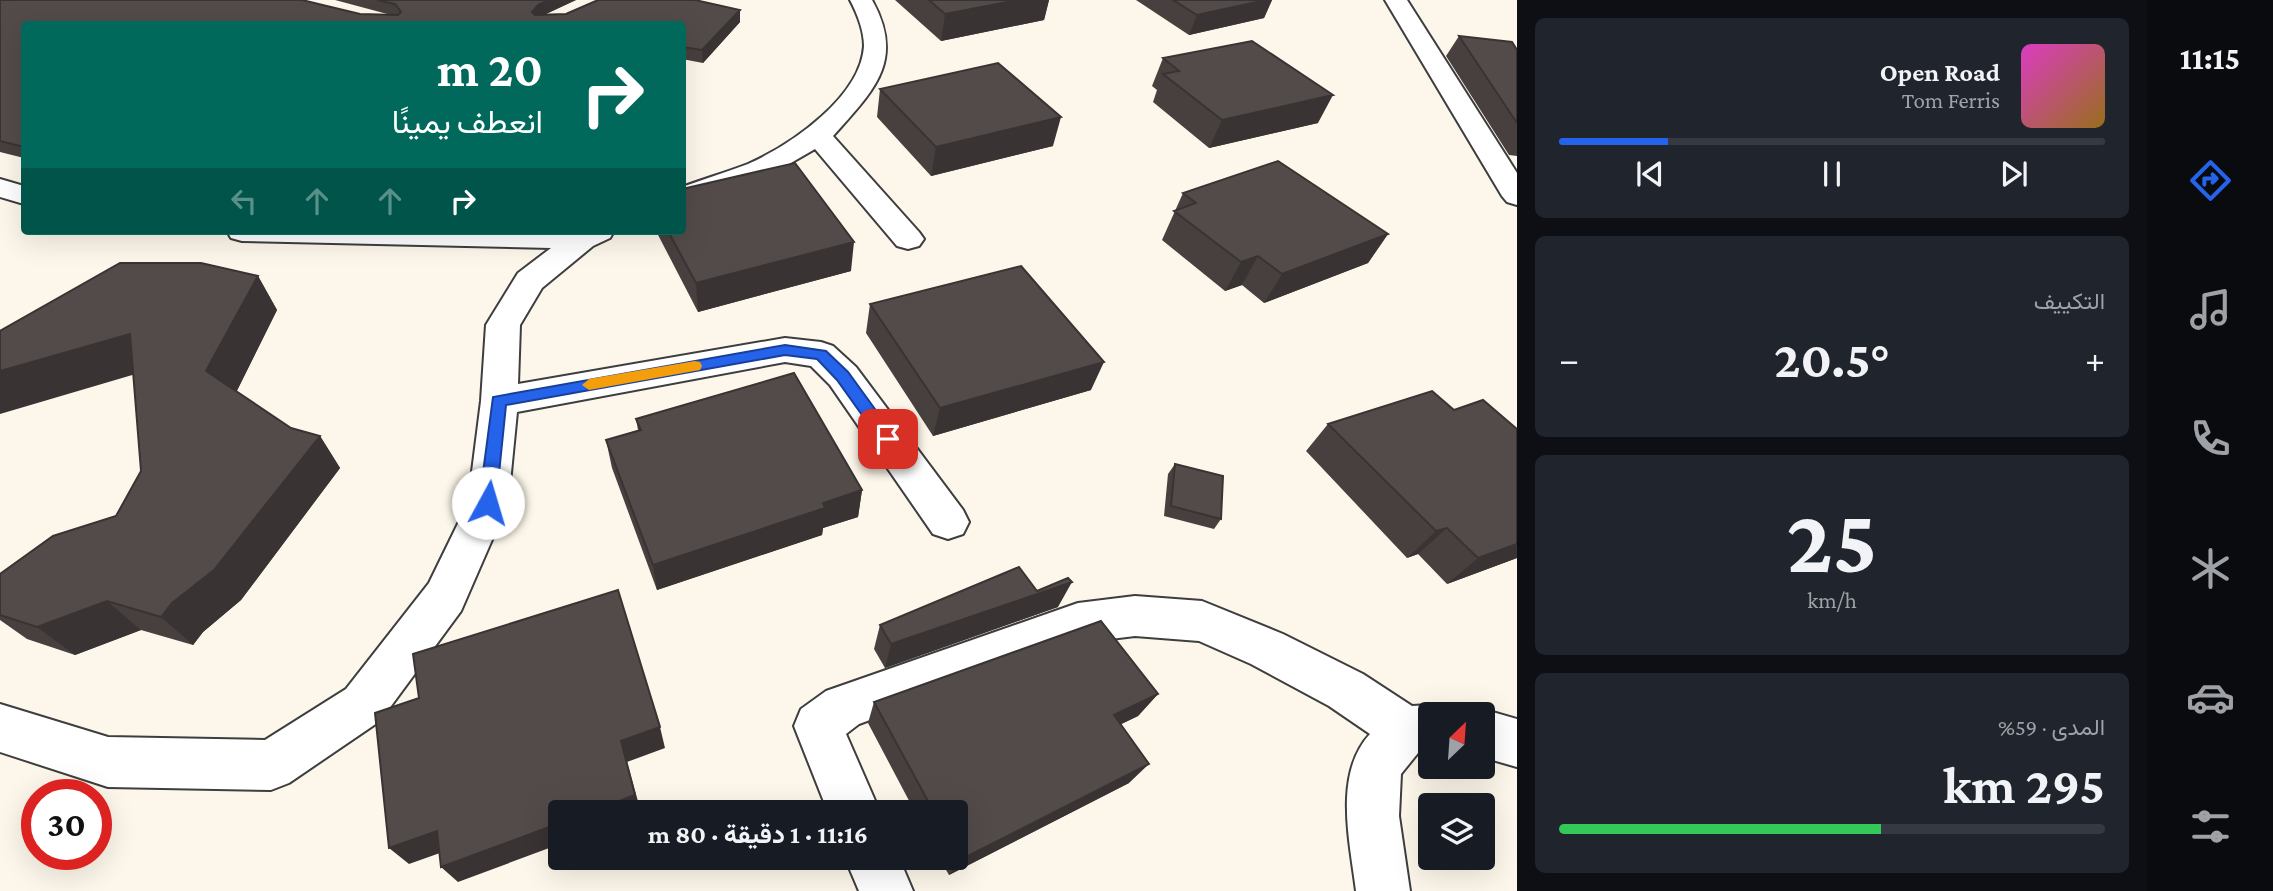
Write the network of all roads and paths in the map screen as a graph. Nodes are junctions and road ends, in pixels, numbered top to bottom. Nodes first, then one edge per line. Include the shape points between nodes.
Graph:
1 (861, 0) edge
2 (1396, 0) edge
3 (818, 136) junction
4 (0, 188) edge
5 (21, 194) edge
6 (686, 196) edge
7 (1517, 196) edge
8 (591, 235) edge
9 (908, 239) dead end
10 (499, 401) junction
11 (948, 522) dead end
12 (0, 728) edge
13 (1418, 729) edge
14 (1495, 737) edge
15 (1517, 743) edge
16 (849, 800) edge
17 (877, 870) edge
18 (886, 891) edge
19 (1382, 891) edge

1 - 3 street via 870,15 877,46 870,72
2 - 7 street
3 - 6 street via 760,169
3 - 9 street
4 - 5 street
8 - 10 street via 530,281 503,325
10 - 11 street via 785,350 821,355 842,376
10 - 12 street via 488,503 445,597 363,705 271,765 108,762
13 - 16 street via 1267,649 1202,621 1135,617 1078,623 843,707 818,726
13 - 19 street via 1376,764 1373,816
14 - 15 street
17 - 18 street

